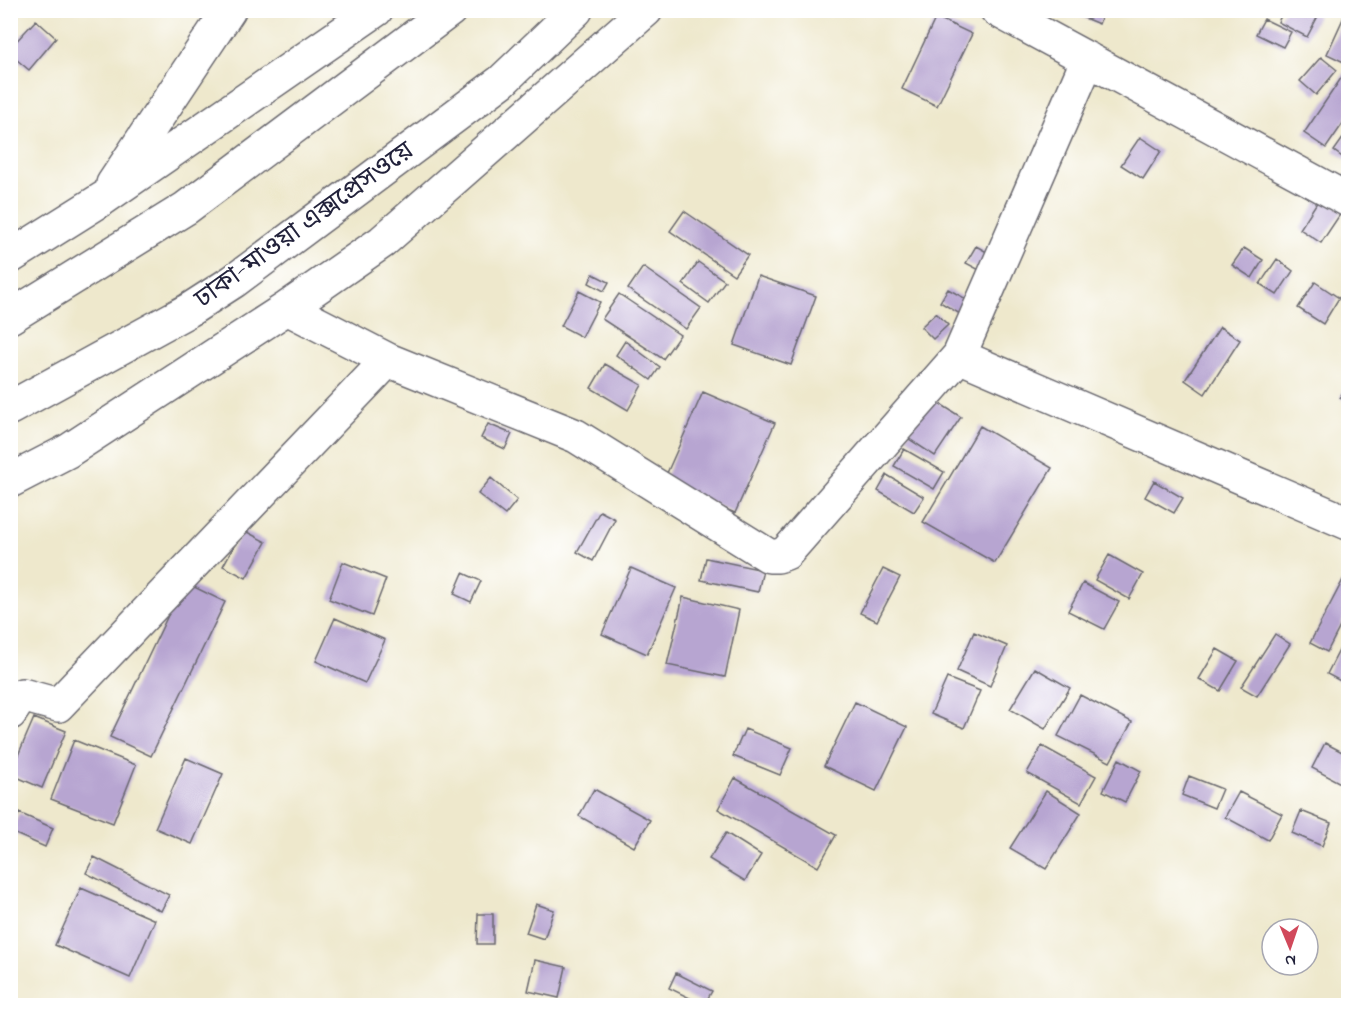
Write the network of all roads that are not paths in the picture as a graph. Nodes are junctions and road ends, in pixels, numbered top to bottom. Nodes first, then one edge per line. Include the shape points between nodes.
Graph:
1 (229, 10) edge
2 (376, 10) edge
3 (450, 10) edge
4 (576, 10) edge
5 (646, 10) edge
6 (997, 10) edge
7 (1088, 59) junction
8 (104, 198) junction
9 (1348, 200) edge
10 (10, 257) edge
11 (287, 308) junction
12 (10, 317) edge
13 (959, 356) junction
14 (388, 360) junction
15 (10, 408) edge
16 (10, 481) edge
17 (1348, 523) edge
18 (10, 713) edge

1 - 8 main road
2 - 8 main road
3 - 12 main road via 186,208
4 - 15 main road, ঢাকা-মাওয়া এক্সপ্রেসওয়ে via 502,81 234,281 189,310
5 - 11 main road via 382,242
6 - 7 main road
7 - 9 main road
7 - 13 main road
8 - 10 main road
11 - 14 main road
11 - 16 main road via 68,451
13 - 14 main road via 786,553 778,556 769,556 576,436
13 - 17 main road
14 - 18 main road via 58,705 22,695

